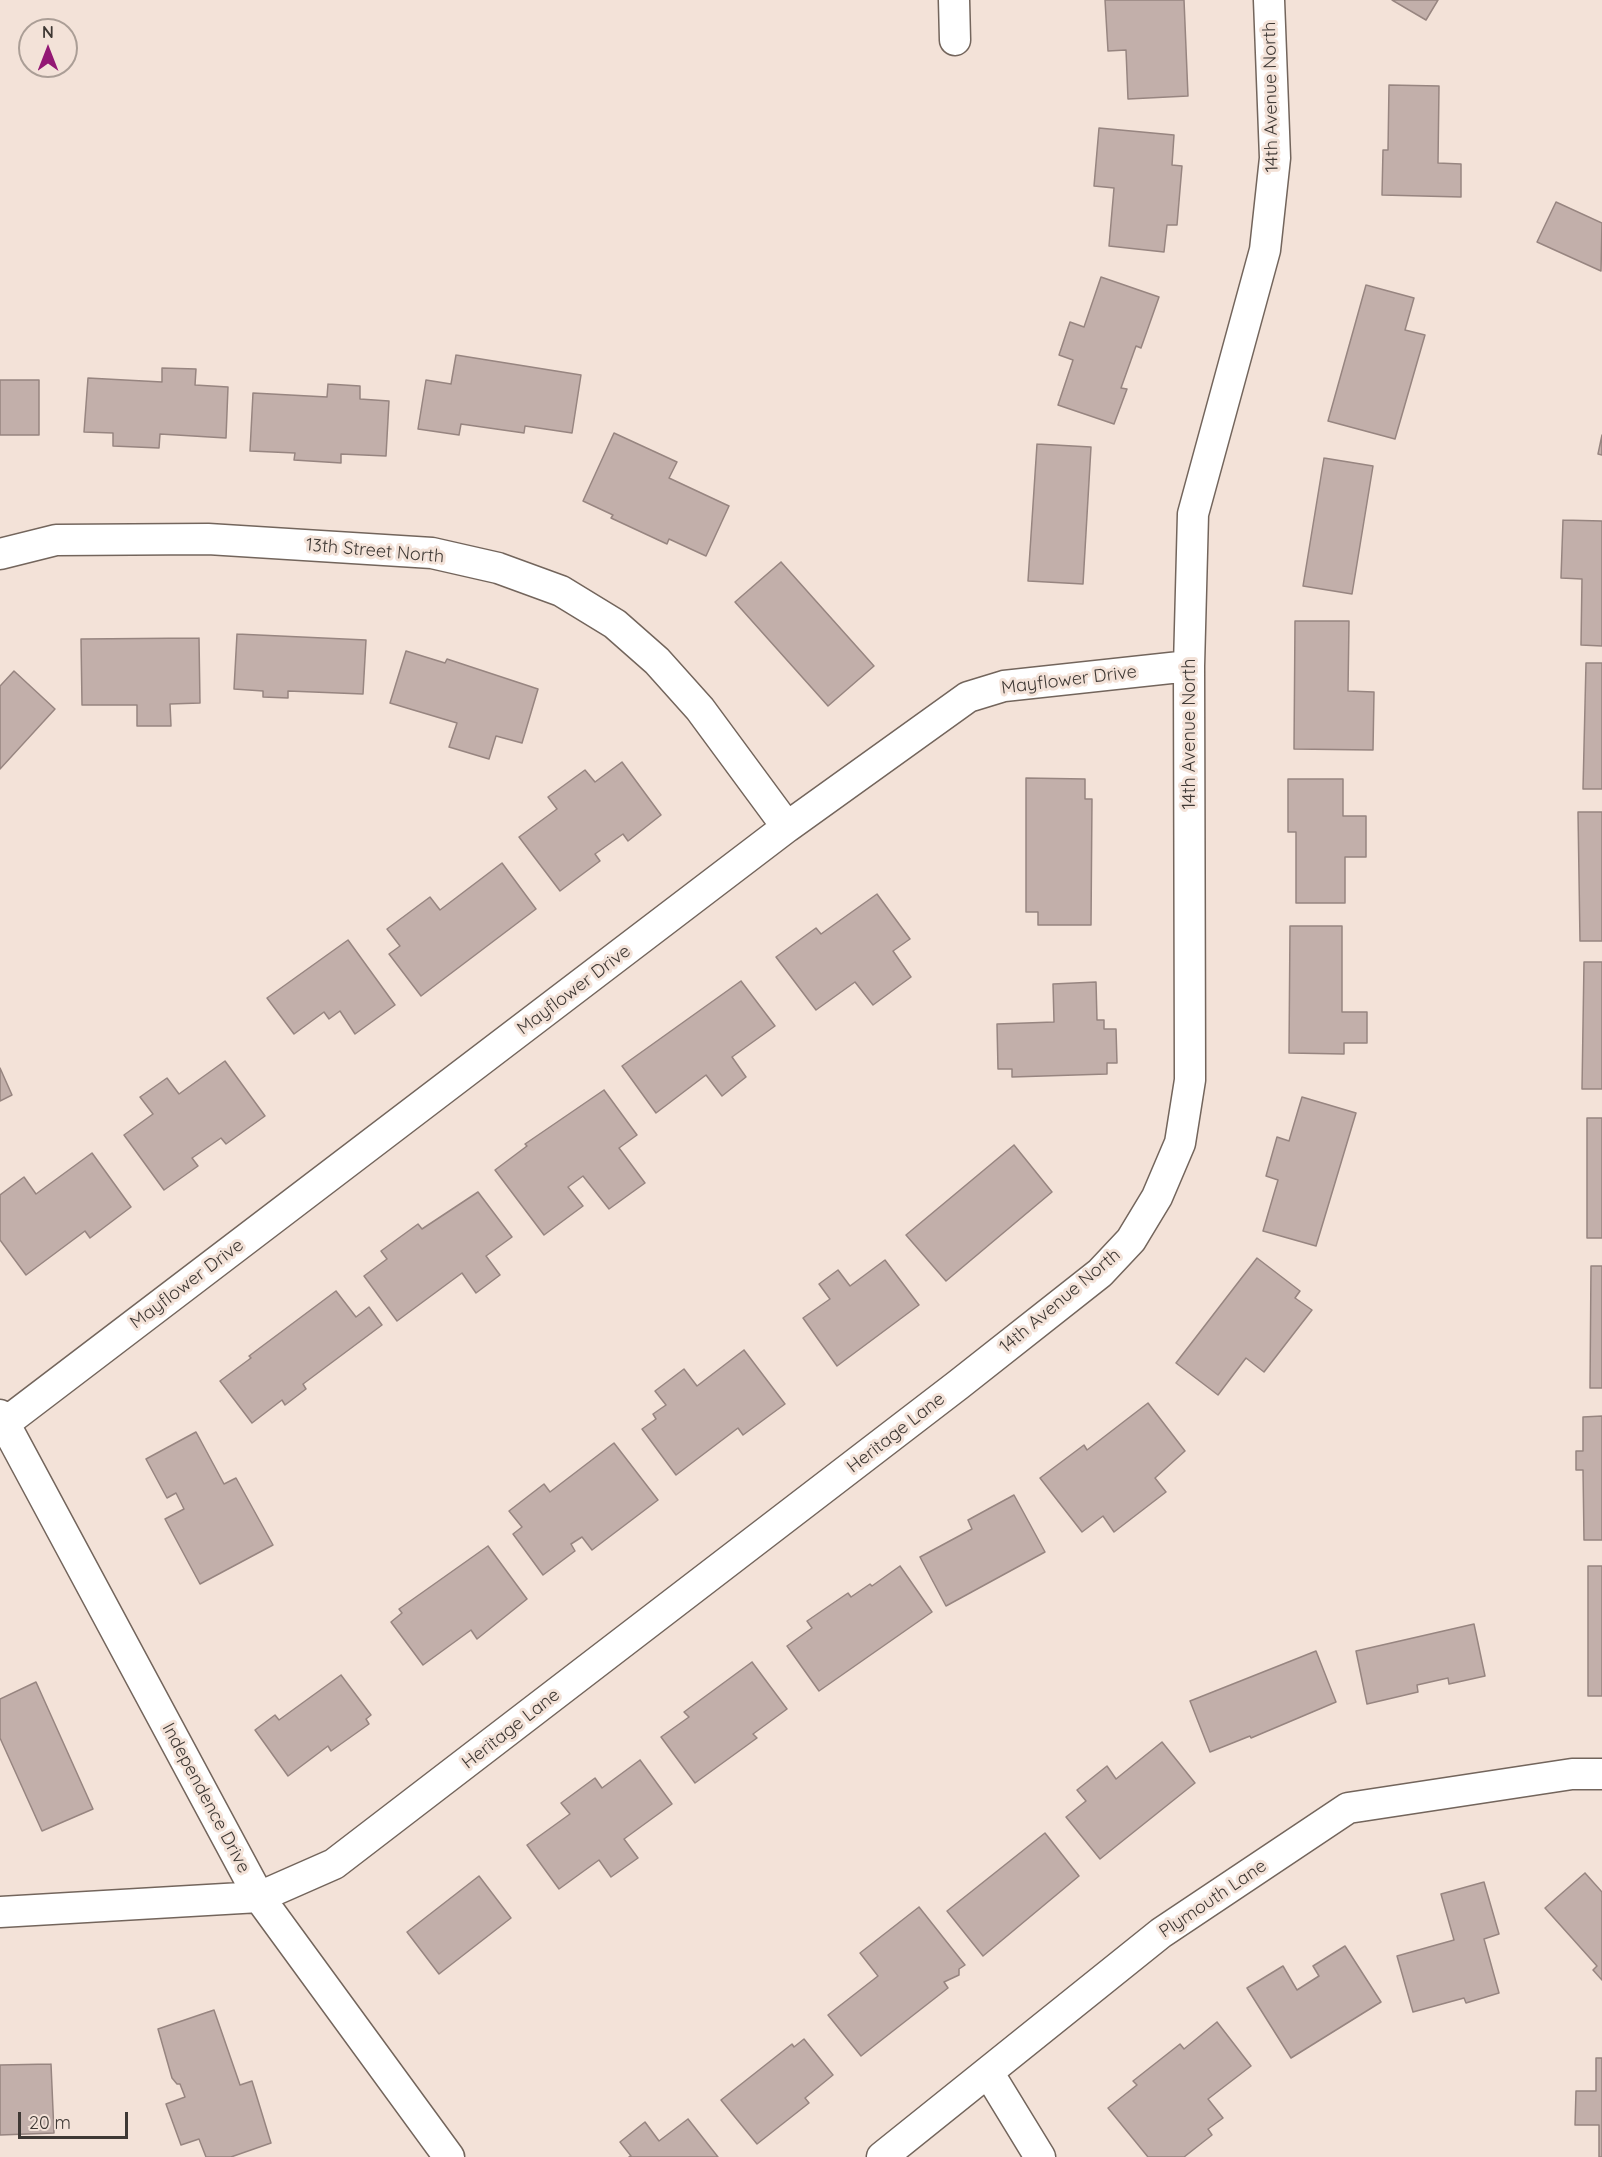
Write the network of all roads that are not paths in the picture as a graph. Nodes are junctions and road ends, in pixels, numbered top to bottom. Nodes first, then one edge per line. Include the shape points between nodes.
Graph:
1 (954, 0) edge
2 (1269, 0) edge
3 (955, 40) dead end
4 (0, 554) edge
5 (1190, 666) junction
6 (787, 827) junction
7 (958, 1385) joint
8 (2, 1419) edge
9 (1602, 1774) edge
10 (259, 1897) junction
11 (0, 1912) edge
12 (988, 2072) junction
13 (449, 2157) edge
14 (882, 2157) edge
15 (1040, 2157) edge

1 - 3 street
2 - 5 street, 14th Avenue North via 1275,158 1265,250 1192,514
4 - 6 street, 13th Street North via 56,540 208,539 432,553 498,568 561,591 615,624 657,661 700,709
5 - 6 street, Mayflower Drive via 1004,686 968,697
5 - 7 street, 14th Avenue North via 1191,1080 1180,1143 1157,1197 1131,1240 1100,1273
6 - 8 street, Mayflower Drive
7 - 10 street, Heritage Lane via 334,1864
8 - 10 street, Independence Drive
9 - 12 street, Plymouth Lane via 1572,1774 1348,1808 1161,1933
10 - 11 street, Heritage Lane
10 - 13 street, Independence Drive
12 - 14 street, Plymouth Lane
12 - 15 street

